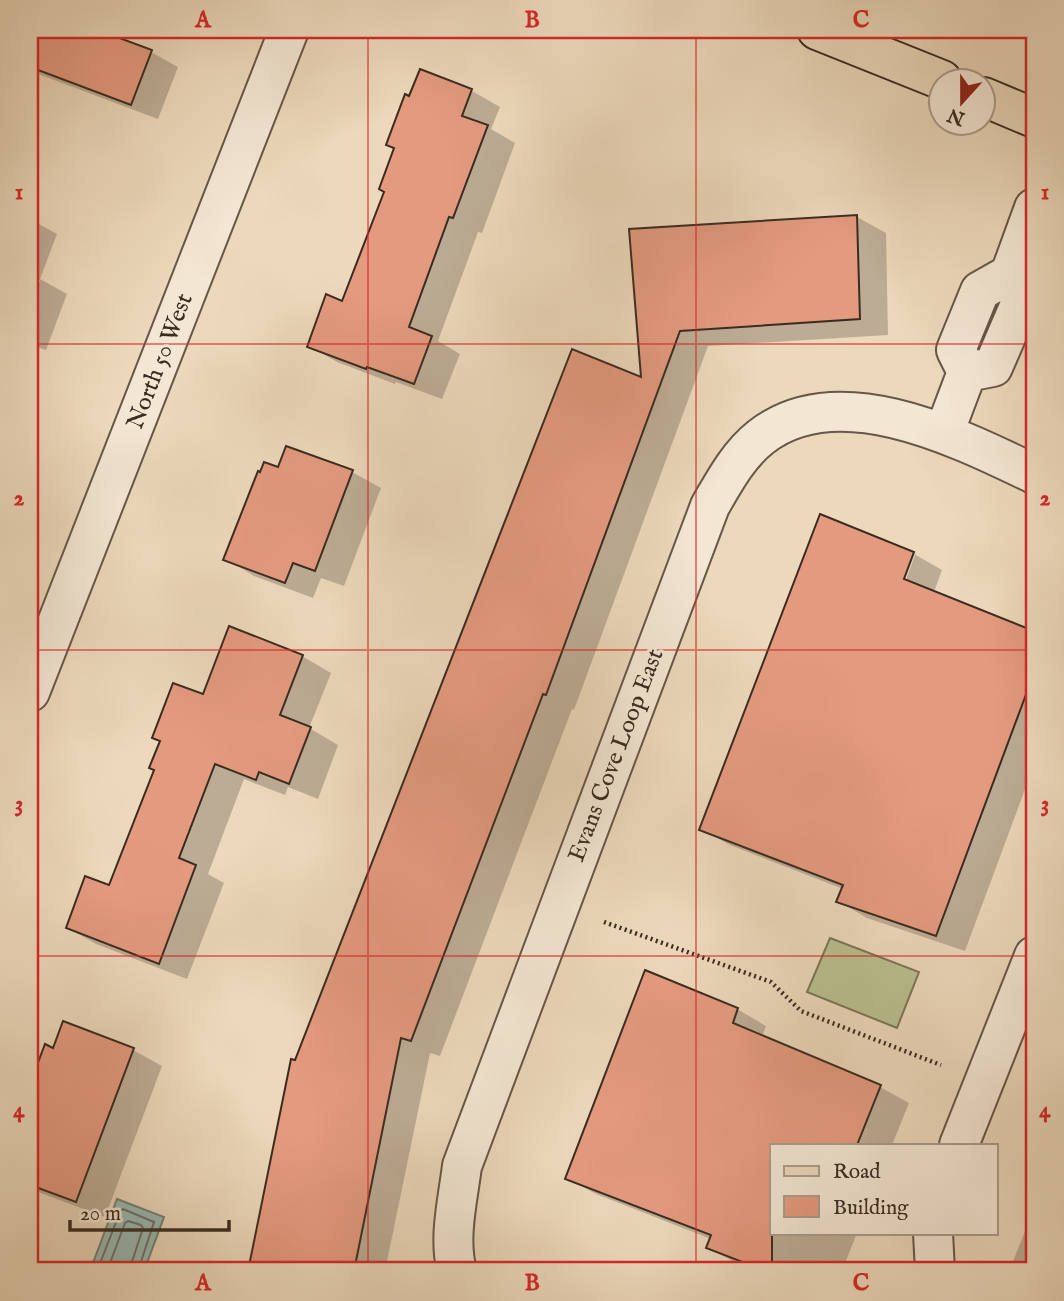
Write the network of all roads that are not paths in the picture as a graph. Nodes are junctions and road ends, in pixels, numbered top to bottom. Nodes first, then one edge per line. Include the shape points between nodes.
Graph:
1 (289, 30) edge
2 (817, 30) edge
3 (928, 74) edge
4 (998, 103) edge
5 (1034, 118) edge
6 (1034, 208) edge
7 (944, 433) junction
8 (1034, 474) edge
9 (30, 692) edge
10 (1034, 956) edge
11 (959, 1144) edge
12 (933, 1234) edge
13 (457, 1271) edge
14 (935, 1271) edge

1 - 9 street, North 50 West
2 - 3 main road
4 - 5 main road
6 - 7 street via 1010,274 1021,302 993,367 967,372
7 - 8 street, Evans Cove Loop East
7 - 13 street, Evans Cove Loop East via 892,417 836,410 794,419 761,437 734,464 710,506 462,1166 455,1214
10 - 11 street
12 - 14 street

